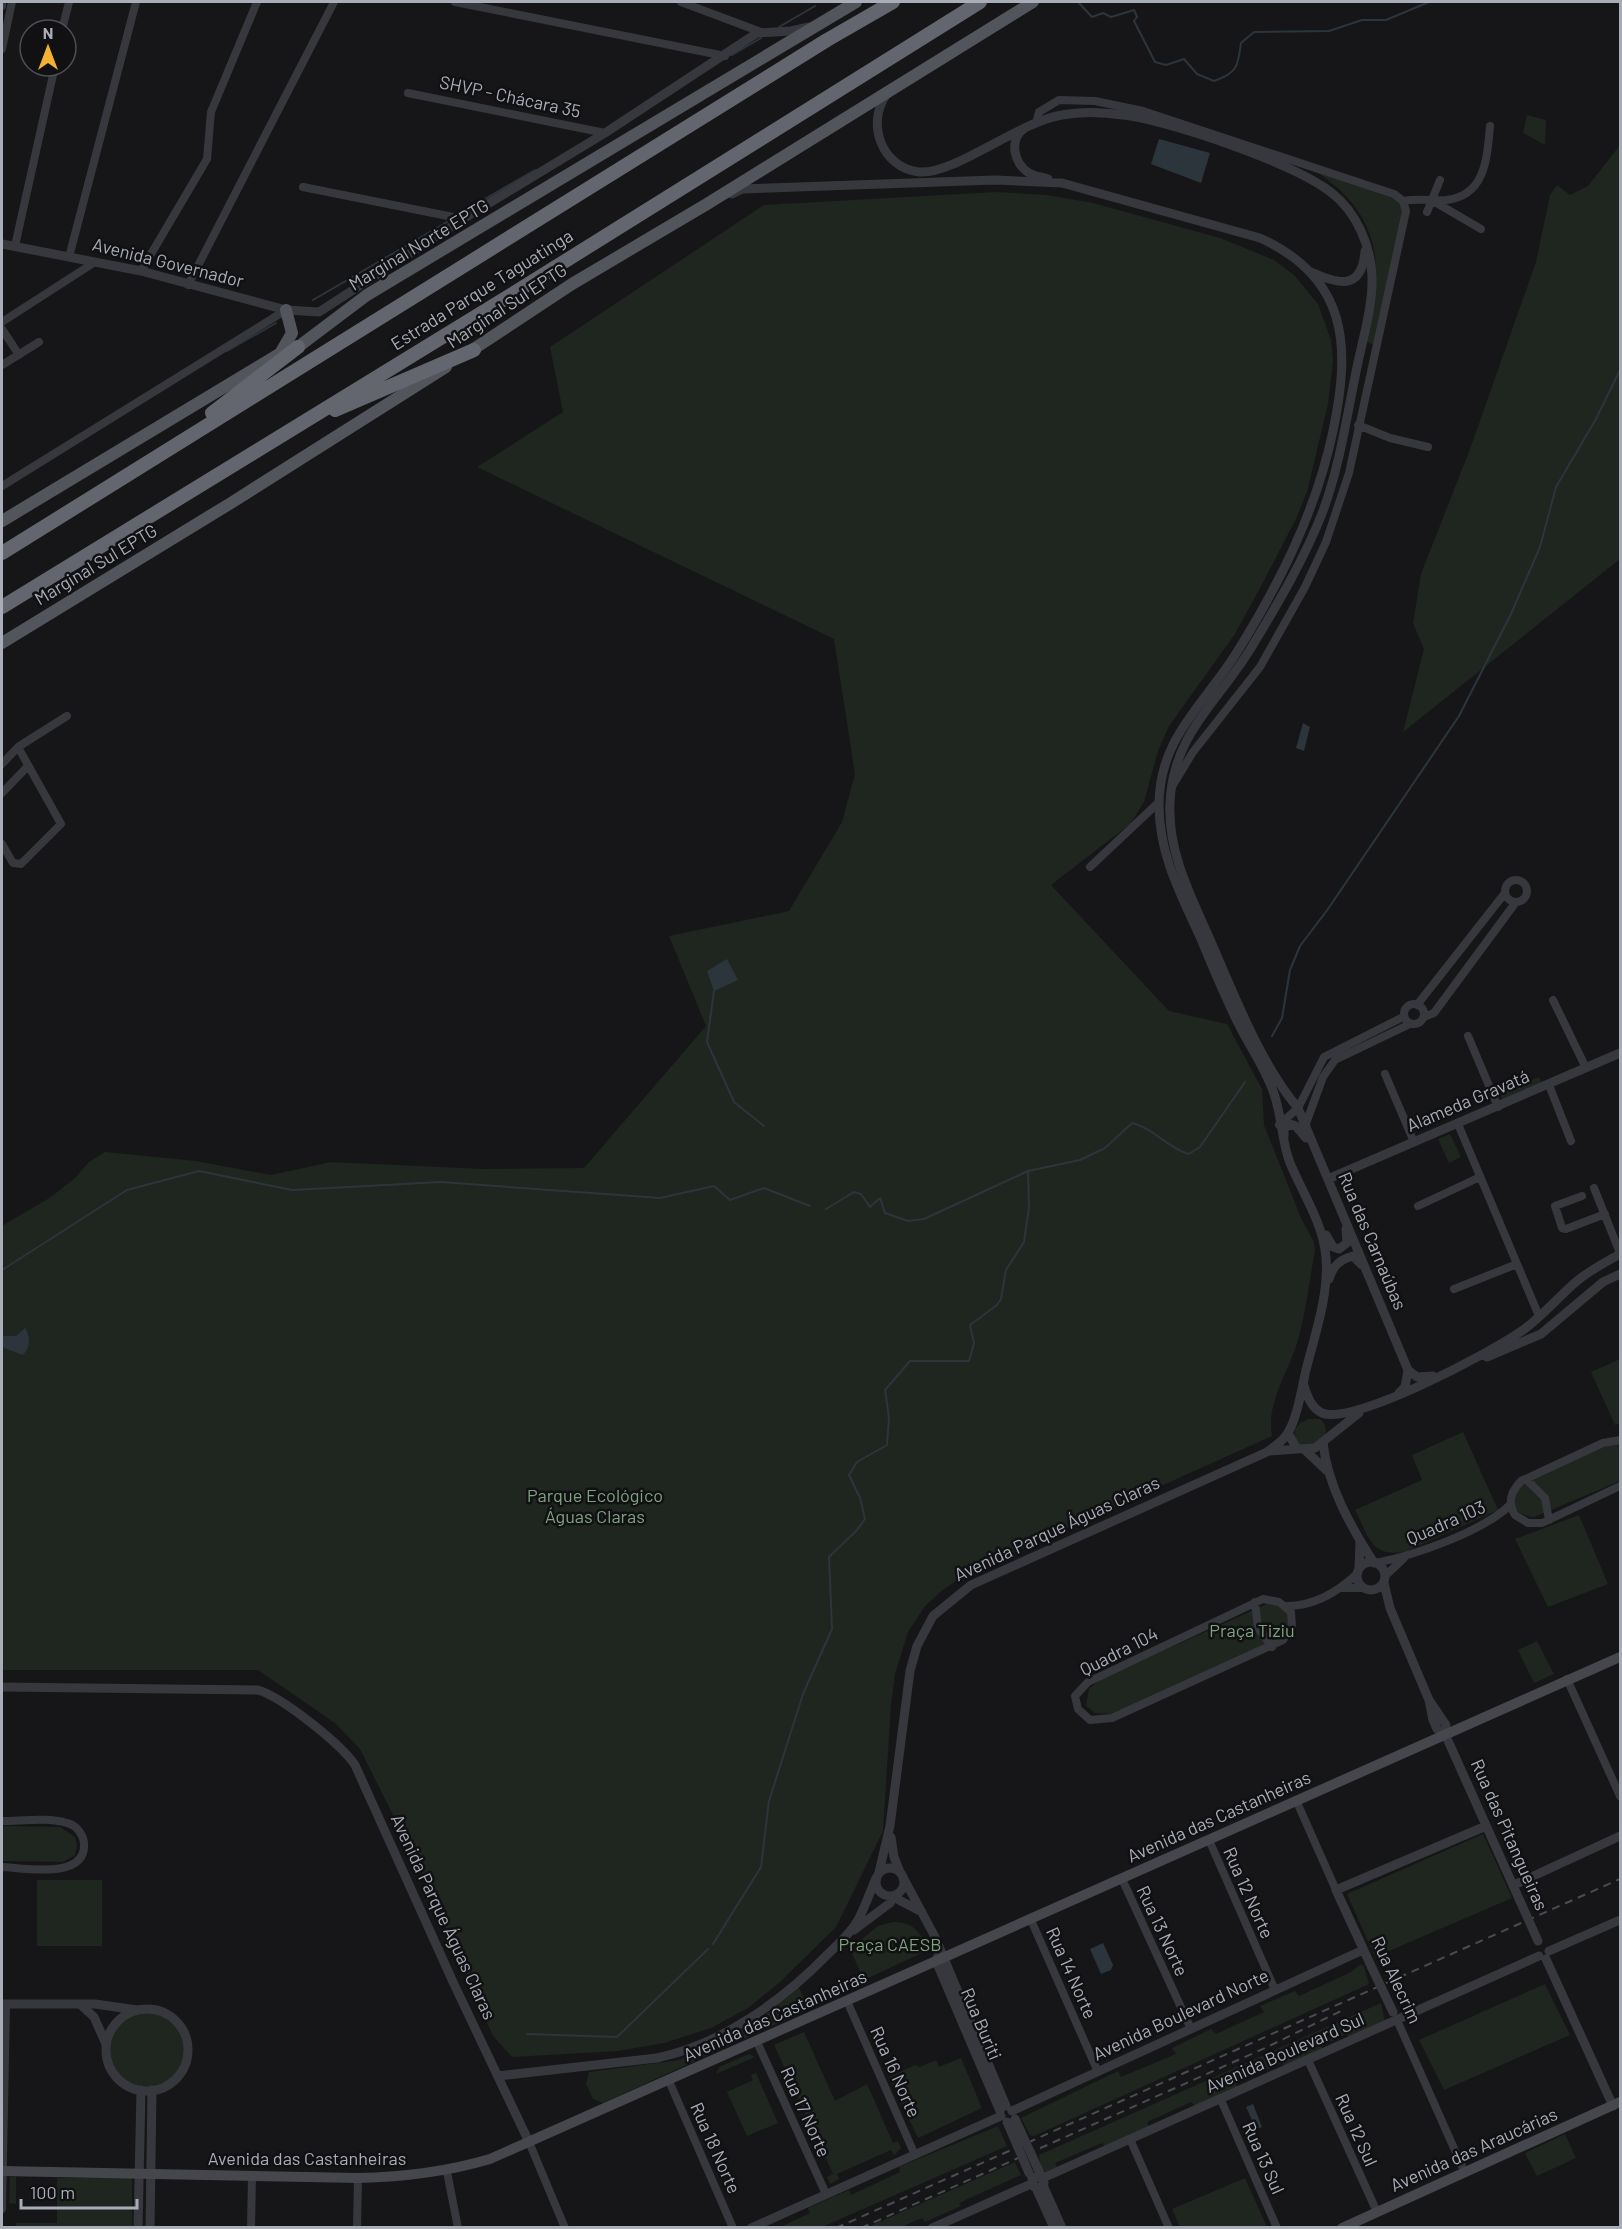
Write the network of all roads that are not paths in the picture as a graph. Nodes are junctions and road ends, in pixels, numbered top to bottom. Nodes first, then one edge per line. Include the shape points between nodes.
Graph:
1 (12, 2) edge
2 (69, 2) edge
3 (136, 2) edge
4 (257, 2) edge
5 (334, 2) edge
6 (455, 2) edge
7 (681, 2) edge
8 (856, 2) edge
9 (875, 2) edge
10 (893, 2) edge
11 (980, 2) edge
12 (1033, 2) edge
13 (65, 18) edge
14 (816, 25) junction
15 (761, 32) junction
16 (827, 40) junction
17 (2, 49) edge
18 (726, 56) junction
19 (52, 78) edge
20 (408, 93) dead end
21 (887, 93) junction
22 (1037, 120) junction
23 (1490, 126) dead end
24 (605, 133) junction
25 (1440, 180) dead end
26 (1062, 183) junction
27 (303, 187) dead end
28 (1432, 200) junction
29 (1403, 201) junction
30 (707, 204) junction
31 (1427, 213) dead end
32 (463, 219) junction
33 (1481, 229) dead end
34 (2, 244) edge
35 (15, 246) junction
36 (1366, 246) junction
37 (69, 257) junction
38 (95, 262) junction
39 (1307, 270) junction
40 (141, 271) junction
41 (188, 285) junction
42 (286, 310) junction
43 (2, 322) edge
44 (2, 329) edge
45 (39, 342) dead end
46 (298, 347) junction
47 (474, 350) junction
48 (281, 353) junction
49 (18, 355) junction
50 (2, 365) edge
51 (1358, 425) junction
52 (286, 431) junction
53 (1428, 447) dead end
54 (153, 459) junction
55 (2, 486) edge
56 (2, 521) edge
57 (2, 553) edge
58 (2, 607) edge
59 (2, 643) edge
60 (68, 716) dead end
61 (18, 747) junction
62 (2, 764) edge
63 (28, 766) junction
64 (1173, 786) junction
65 (2, 793) edge
66 (1159, 802) junction
67 (2, 844) edge
68 (1090, 867) dead end
69 (1505, 893) junction
70 (1516, 902) junction
71 (1553, 1000) dead end
72 (1418, 1005) junction
73 (1403, 1017) junction
74 (1424, 1017) junction
75 (1410, 1024) junction
76 (1468, 1036) dead end
77 (1620, 1053) edge
78 (1586, 1068) junction
79 (1385, 1074) dead end
80 (1549, 1085) junction
81 (1498, 1107) junction
82 (1298, 1108) junction
83 (1458, 1124) junction
84 (1279, 1125) junction
85 (1305, 1126) junction
86 (1572, 1141) dead end
87 (1414, 1142) junction
88 (1314, 1150) junction
89 (1289, 1160) junction
90 (1480, 1177) junction
91 (1328, 1179) junction
92 (1594, 1188) dead end
93 (1582, 1196) dead end
94 (1418, 1206) dead end
95 (1313, 1212) junction
96 (1605, 1214) junction
97 (1346, 1218) junction
98 (1620, 1253) edge
99 (1518, 1264) junction
100 (1620, 1274) edge
101 (1370, 1277) junction
102 (1454, 1289) dead end
103 (1323, 1298) junction
104 (1539, 1316) junction
105 (1473, 1360) junction
106 (1408, 1370) junction
107 (1441, 1375) junction
108 (1303, 1382) junction
109 (1399, 1393) junction
110 (1364, 1409) junction
111 (1288, 1433) junction
112 (1620, 1440) edge
113 (1323, 1442) junction
114 (1301, 1450) junction
115 (1267, 1452) junction
116 (1328, 1472) junction
117 (1526, 1479) junction
118 (1620, 1486) edge
119 (1510, 1505) junction
120 (1515, 1515) junction
121 (1499, 1516) junction
122 (1549, 1520) junction
123 (1360, 1541) junction
124 (1405, 1557) junction
125 (1375, 1563) junction
126 (1359, 1571) junction
127 (1384, 1580) junction
128 (1342, 1588) junction
129 (1366, 1589) junction
130 (1255, 1602) junction
131 (1308, 1603) junction
132 (1287, 1606) junction
133 (1390, 1608) junction
134 (1293, 1619) junction
135 (1272, 1647) junction
136 (1620, 1657) edge
137 (1567, 1679) junction
138 (2, 1687) edge
139 (1445, 1734) junction
140 (1620, 1796) edge
141 (1296, 1800) junction
142 (2, 1821) edge
143 (890, 1826) junction
144 (1486, 1826) junction
145 (1620, 1836) edge
146 (1209, 1840) junction
147 (2, 1867) edge
148 (878, 1875) junction
149 (902, 1876) junction
150 (1122, 1879) junction
151 (1514, 1885) junction
152 (1336, 1890) junction
153 (895, 1895) junction
154 (922, 1912) junction
155 (1031, 1920) junction
156 (1620, 1920) edge
157 (845, 1937) junction
158 (1363, 1950) junction
159 (1543, 1951) junction
160 (940, 1957) junction
161 (1275, 1990) junction
162 (847, 2001) junction
163 (4, 2004) edge
164 (81, 2005) junction
165 (137, 2010) junction
166 (1395, 2016) junction
167 (1191, 2029) junction
168 (757, 2042) junction
169 (106, 2044) junction
170 (1308, 2060) junction
171 (1098, 2072) junction
172 (498, 2076) junction
173 (669, 2081) junction
174 (141, 2090) junction
175 (152, 2090) junction
176 (1221, 2100) junction
177 (1617, 2104) edge
178 (1007, 2114) junction
179 (1130, 2139) junction
180 (529, 2142) junction
181 (915, 2155) junction
182 (2, 2171) edge
183 (447, 2172) junction
184 (144, 2173) junction
185 (1465, 2173) junction
186 (252, 2177) junction
187 (358, 2178) junction
188 (1037, 2179) junction
189 (826, 2194) junction
190 (2, 2209) edge
191 (1377, 2212) junction
192 (948, 2224) edge
193 (138, 2228) edge
194 (150, 2228) edge
195 (251, 2228) edge
196 (357, 2228) edge
197 (458, 2228) edge
198 (565, 2228) edge
199 (733, 2228) edge
200 (751, 2228) edge
201 (932, 2228) edge
202 (1054, 2228) edge
203 (1062, 2228) edge
204 (1169, 2228) edge
205 (1277, 2228) edge
206 (1342, 2228) edge

1 - 17 street
2 - 13 street
3 - 37 street
4 - 40 street via 211,112 207,159
5 - 41 street
6 - 18 street
7 - 15 street
8 - 14 main road, Marginal Norte EPTG
9 - 16 highway
10 - 16 highway, Estrada Parque Taguatinga
11 - 52 highway, Estrada Parque Taguatinga
12 - 21 main road, Marginal Sul EPTG
14 - 15 street
14 - 46 main road, Marginal Norte EPTG via 367,296
15 - 18 street
16 - 54 highway, Estrada Parque Taguatinga
18 - 24 street
19 - 35 street
20 - 24 street, SHVP - Chácara 35
21 - 22 street, Rua das Carnaúbas via 879,111 878,137 892,159 919,172 947,166
21 - 30 main road, Marginal Sul EPTG
22 - 26 street via 1020,131 1015,155 1030,174
22 - 29 street via 1039,112 1059,100 1095,101 1143,111 1394,194
22 - 36 street, Rua das Carnaúbas via 1092,112 1127,115 1204,137 1308,176 1336,196 1360,230
23 - 28 street via 1485,170 1477,184 1459,196
24 - 32 street
25 - 28 street
26 - 30 street via 996,180 742,189
26 - 39 street via 1260,238 1283,249
27 - 32 street
28 - 29 street
28 - 31 street
28 - 33 street
29 - 51 street via 1406,211
30 - 47 main road, Marginal Sul EPTG via 572,284
32 - 42 street, Avenida Governador via 319,312
34 - 35 street, Avenida Governador
35 - 37 street, Avenida Governador
36 - 39 street via 1359,274 1351,281 1339,283
36 - 64 street, Rua das Carnaúbas via 1372,272 1370,301 1336,467 1322,512 1250,650 1185,739
37 - 38 street, Avenida Governador
38 - 40 street, Avenida Governador
38 - 43 street
39 - 66 street via 1334,313 1343,343 1341,395 1322,481 1302,534 1249,632 1176,736
40 - 41 street, Avenida Governador
41 - 42 street, Avenida Governador
42 - 48 main road via 292,333
42 - 55 street
44 - 49 street
45 - 49 street
46 - 48 main road, Marginal Norte EPTG
46 - 54 highway
47 - 52 highway
47 - 59 main road, Marginal Sul EPTG
48 - 56 main road, Marginal Norte EPTG
49 - 50 street
51 - 53 street via 1389,438
51 - 64 street via 1349,473 1326,542 1305,587 1260,667 1193,752
52 - 58 highway, Estrada Parque Taguatinga
54 - 57 highway, Estrada Parque Taguatinga
60 - 61 street
61 - 62 street
61 - 63 street
63 - 65 street
63 - 67 street via 61,825 21,864 13,863
64 - 82 street, Rua das Carnaúbas via 1172,836 1179,865 1244,1016
66 - 68 street
66 - 84 street via 1169,866 1228,1001 1274,1092
69 - 70 street
69 - 70 street via 1508,882 1522,881 1527,894
69 - 72 street
70 - 74 street via 1434,1013
71 - 78 street
72 - 73 street via 1406,1007
72 - 74 street
73 - 75 street
73 - 82 street via 1324,1057
74 - 75 street via 1418,1024
75 - 85 street via 1335,1060 1323,1077
76 - 81 street
77 - 78 street, Alameda Gravatá
78 - 80 street, Alameda Gravatá
79 - 87 street
80 - 81 street, Alameda Gravatá
80 - 86 street
81 - 83 street, Alameda Gravatá
82 - 84 street
82 - 85 street, Rua das Carnaúbas
83 - 87 street, Alameda Gravatá
83 - 90 street
84 - 89 street
85 - 88 street, Rua das Carnaúbas
87 - 91 street, Alameda Gravatá
88 - 89 street via 1299,1129 1290,1124 1284,1129
88 - 91 street, Rua das Carnaúbas
89 - 95 street
90 - 94 street
90 - 99 street
91 - 97 street, Rua das Carnaúbas
92 - 96 street
93 - 96 street via 1555,1206 1562,1228
95 - 97 street via 1335,1249 1347,1243
95 - 103 street via 1326,1256
96 - 98 street
97 - 101 street, Rua das Carnaúbas
98 - 104 street via 1578,1280
99 - 102 street
99 - 104 street
100 - 105 street via 1589,1293 1541,1334 1509,1350
101 - 103 street via 1356,1257 1343,1259 1330,1274
101 - 106 street, Rua das Carnaúbas
103 - 108 street
104 - 105 street via 1525,1329
105 - 107 street
106 - 107 street via 1417,1377
106 - 109 street via 1405,1387
107 - 109 street
108 - 110 street via 1313,1407 1324,1414
108 - 111 street
109 - 110 street
110 - 113 street
111 - 114 street
111 - 115 street, Avenida Parque Águas Claras
112 - 117 street via 1603,1443
113 - 114 street, Avenida Parque Águas Claras
113 - 116 street
114 - 115 street, Avenida Parque Águas Claras
114 - 116 street
115 - 143 street, Avenida Parque Águas Claras via 970,1585 941,1607 926,1625 910,1671
116 - 123 street
117 - 119 street, Quadra 103 via 1512,1491
117 - 122 street via 1545,1498
118 - 122 street
119 - 120 street, Quadra 103
119 - 121 street, Quadra 103
120 - 121 street, Quadra 103
120 - 122 street, Quadra 103 via 1535,1524
121 - 124 street, Quadra 103
123 - 125 street
123 - 126 street
124 - 125 street, Quadra 103
124 - 127 street, Quadra 103
125 - 126 street via 1366,1563
125 - 127 street via 1382,1567
126 - 128 street, Quadra 104
126 - 129 street via 1358,1581
127 - 129 street via 1377,1589
127 - 133 street, Rua das Pitangueiras
128 - 129 street, Quadra 104
128 - 131 street, Quadra 104
129 - 133 street, Rua das Pitangueiras
130 - 132 street, Quadra 104 via 1269,1599
130 - 135 street via 1258,1628
130 - 135 street, Quadra 104 via 1088,1682 1075,1696 1078,1709 1090,1720 1112,1718
131 - 132 street, Quadra 104
131 - 134 street, Quadra 104
132 - 134 street
133 - 139 street, Rua das Pitangueiras via 1429,1700 1446,1725
134 - 135 street, Quadra 104 via 1288,1635
136 - 137 main road, Avenida das Castanheiras
137 - 139 main road, Avenida das Castanheiras
137 - 140 street
138 - 172 street, Avenida Parque Águas Claras via 258,1690 335,1743 355,1765
139 - 141 main road, Avenida das Castanheiras
139 - 144 street, Rua das Pitangueiras
141 - 146 main road, Avenida das Castanheiras
141 - 152 street, Rua Alecrim
142 - 147 street via 69,1823 82,1833 84,1847 79,1862 64,1868
143 - 148 street, Avenida Parque Águas Claras
143 - 149 street, Avenida Parque Águas Claras via 894,1857
144 - 151 street, Rua das Pitangueiras
144 - 152 street
145 - 151 street
146 - 150 main road, Avenida das Castanheiras
146 - 161 street, Rua 12 Norte
148 - 149 street via 888,1868
148 - 153 street via 879,1891
148 - 157 street, Avenida Parque Águas Claras via 857,1922
149 - 153 street via 903,1887
149 - 154 street, Rua Buriti
150 - 155 main road, Avenida das Castanheiras
150 - 167 street, Rua 13 Norte
151 - 159 street, Rua das Pitangueiras, bridge
152 - 158 street, Rua Alecrim
153 - 154 street
153 - 157 street, Avenida Parque Águas Claras via 890,1904
154 - 160 street, Rua Buriti
155 - 160 main road, Avenida das Castanheiras
155 - 171 street, Rua 14 Norte
156 - 159 street, Avenida Boulevard Sul
157 - 172 street, Avenida Parque Águas Claras via 798,1984 697,2046 657,2058
158 - 161 street, Avenida Boulevard Norte
158 - 166 street, Rua Alecrim, bridge
159 - 166 street, Avenida Boulevard Sul
159 - 177 street, Rua das Pitangueiras
160 - 162 main road, Avenida das Castanheiras
160 - 178 street, Rua Buriti
161 - 167 street, Avenida Boulevard Norte
162 - 168 main road, Avenida das Castanheiras
162 - 181 street, Rua 16 Norte
163 - 164 street
163 - 182 street
164 - 165 street
164 - 169 street via 94,2017
165 - 169 street via 117,2023
165 - 175 street via 151,2009 169,2015 184,2030 188,2043 189,2056 177,2080 166,2088
166 - 170 street, Avenida Boulevard Sul
166 - 185 street, Rua Alecrim
167 - 171 street, Avenida Boulevard Norte
168 - 173 main road, Avenida das Castanheiras
168 - 189 street, Rua 17 Norte
169 - 174 street via 110,2070 119,2081
170 - 176 street, Avenida Boulevard Sul
170 - 191 street, Rua 12 Sul
171 - 178 street, Avenida Boulevard Norte
172 - 180 street
173 - 180 main road, Avenida das Castanheiras
173 - 199 street, Rua 18 Norte
174 - 175 street
174 - 184 street
175 - 184 street
176 - 179 street, Avenida Boulevard Sul
176 - 205 street, Rua 13 Sul
177 - 185 main road, Avenida das Araucárias
178 - 181 street, Avenida Boulevard Norte
178 - 188 street, Rua Buriti, bridge
179 - 188 street, Avenida Boulevard Sul
179 - 204 street
180 - 183 main road, Avenida das Castanheiras
180 - 198 street
181 - 189 street, Avenida Boulevard Norte
182 - 184 main road, Avenida das Castanheiras
182 - 190 street
183 - 187 main road, Avenida das Castanheiras
183 - 197 street
184 - 186 main road, Avenida das Castanheiras
184 - 193 street
184 - 194 street
185 - 191 main road, Avenida das Araucárias
186 - 187 main road, Avenida das Castanheiras
186 - 195 street
187 - 196 street
188 - 192 street, Avenida Boulevard Sul
188 - 202 street, Rua Buriti
188 - 203 street, Rua Buriti
189 - 200 street, Avenida Boulevard Norte
191 - 206 main road, Avenida das Araucárias
192 - 201 street, Avenida Boulevard Sul

